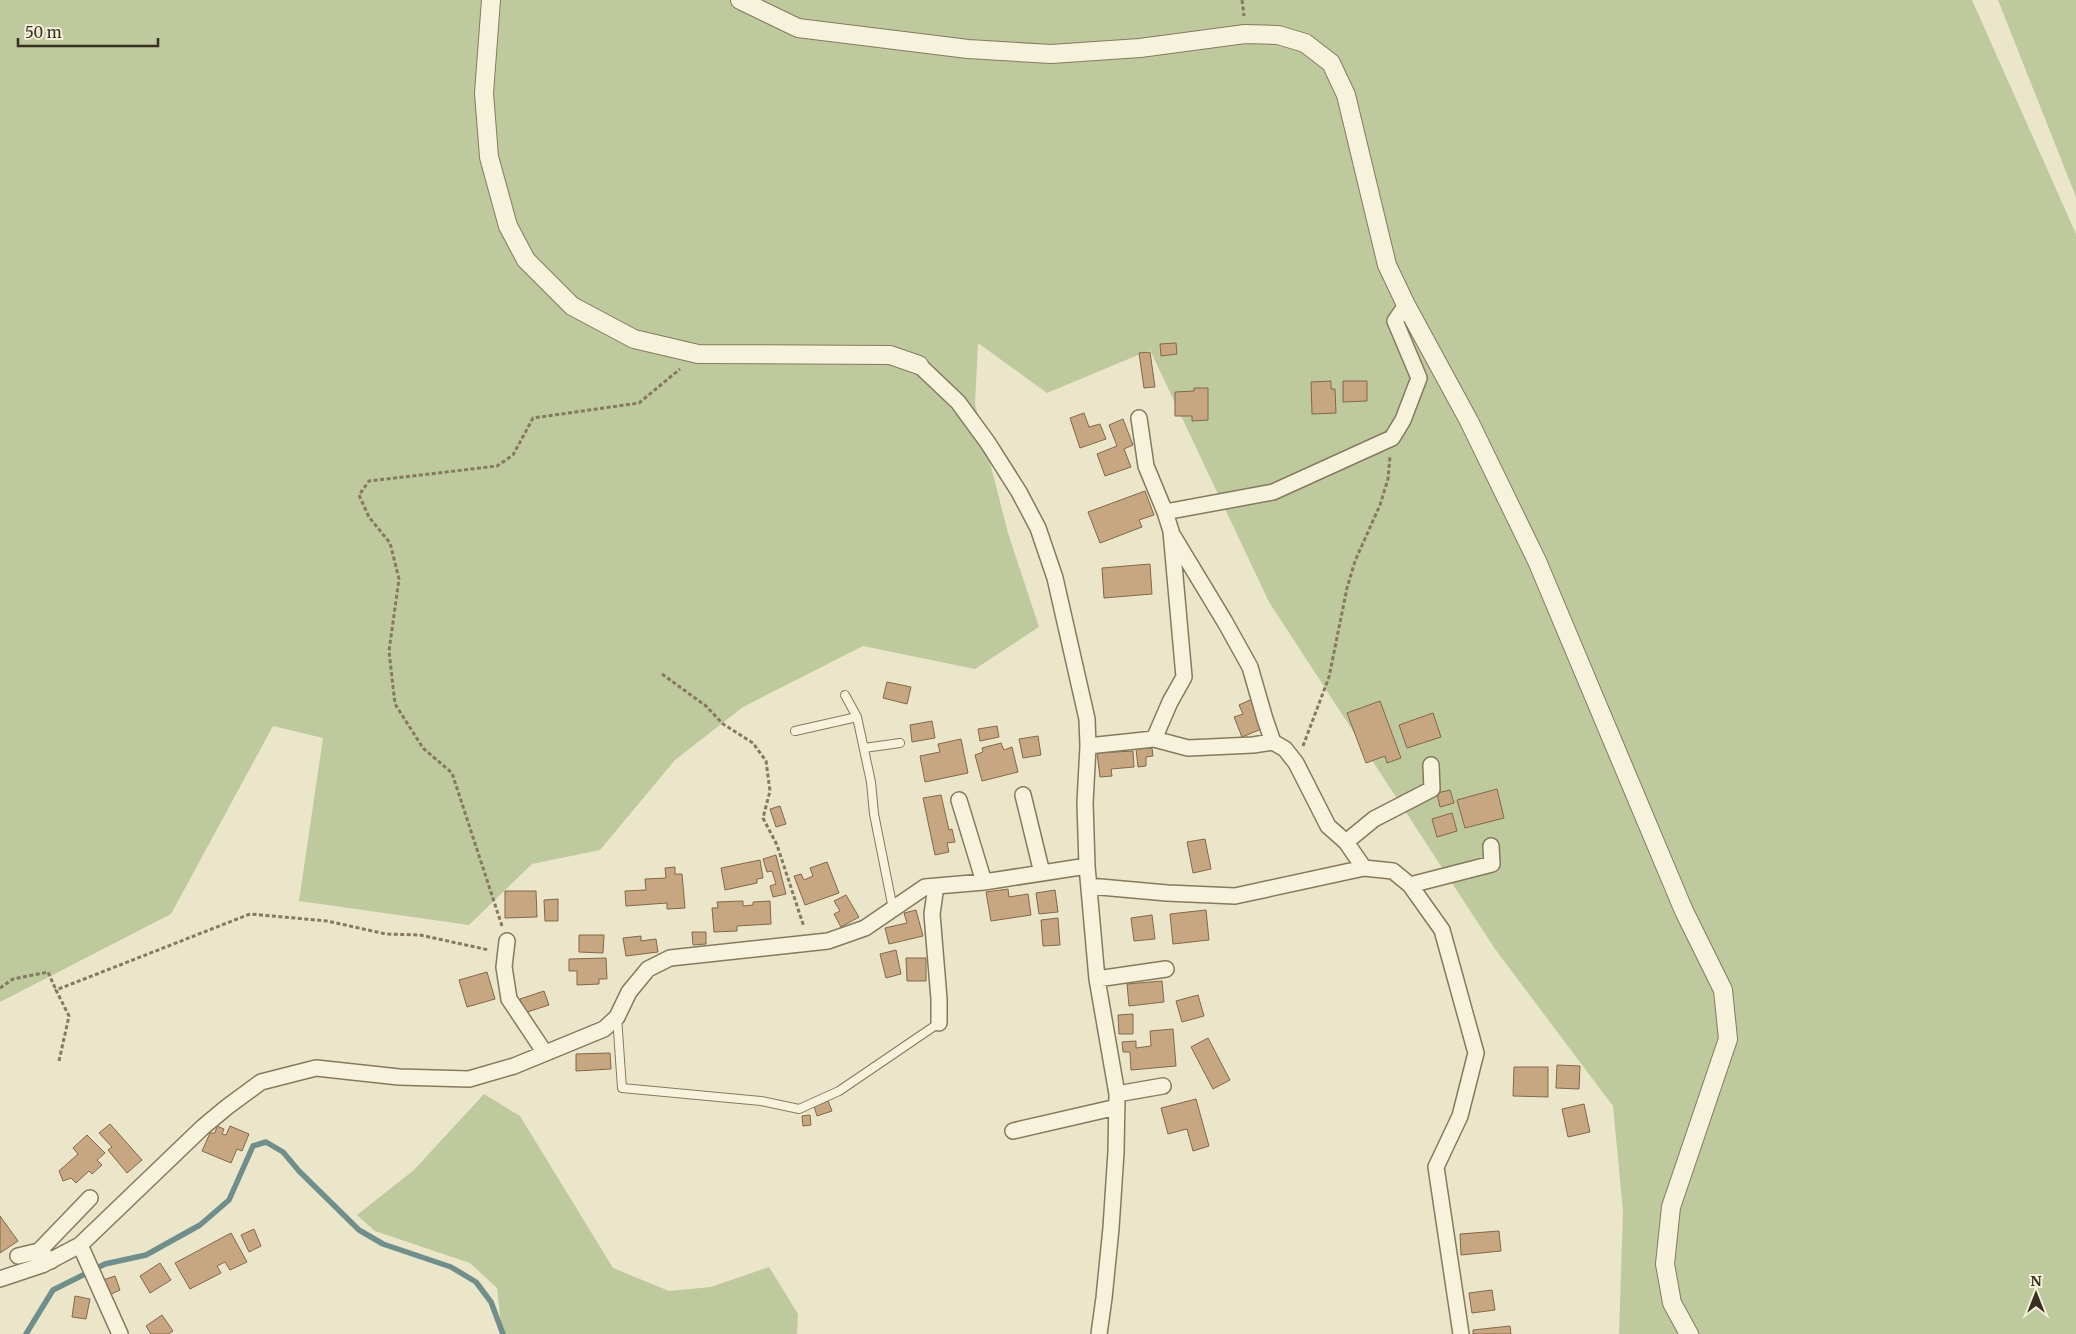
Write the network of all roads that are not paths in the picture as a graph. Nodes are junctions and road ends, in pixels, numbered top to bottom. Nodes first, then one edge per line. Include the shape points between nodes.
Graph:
1 (491, 0) edge
2 (740, 0) edge
3 (1406, 305) junction
4 (920, 365) joint
5 (1139, 418) dead end
6 (1165, 512) junction
7 (1171, 531) junction
8 (845, 695) dead end
9 (857, 717) junction
10 (795, 731) dead end
11 (1154, 739) junction
12 (1274, 742) junction
13 (900, 744) dead end
14 (1088, 746) junction
15 (864, 748) junction
16 (1431, 764) dead end
17 (1023, 795) dead end
18 (959, 800) dead end
19 (1346, 842) junction
20 (1491, 846) dead end
21 (1086, 866) junction
22 (1364, 868) junction
23 (1042, 872) junction
24 (984, 882) junction
25 (1410, 885) junction
26 (936, 886) junction
27 (1089, 886) junction
28 (893, 909) junction
29 (507, 941) road end
30 (1166, 969) dead end
31 (1098, 979) junction
32 (617, 1017) junction
33 (939, 1023) joint
34 (545, 1054) junction
35 (1163, 1086) dead end
36 (1117, 1101) junction
37 (1013, 1131) dead end
38 (90, 1198) dead end
39 (39, 1251) junction
40 (83, 1251) junction
41 (18, 1256) dead end
42 (51, 1261) junction
43 (0, 1279) edge
44 (120, 1334) edge
45 (1098, 1334) edge
46 (1461, 1334) edge
47 (1689, 1334) edge

1 - 4 street via 484,93 489,157 508,226 526,260 572,306 634,339 698,354 890,355
2 - 3 street via 798,28 968,49 1051,54 1140,48 1246,34 1278,35 1305,43 1330,63 1346,95 1387,265
3 - 6 street via 1395,321 1419,378 1403,420 1392,438 1273,492
3 - 47 street via 1469,421 1537,561 1684,911 1723,990 1728,1038 1671,1207 1666,1264 1672,1303
4 - 14 street via 958,402 988,443 1038,528 1055,578 1086,719
5 - 6 street via 1146,466
6 - 7 street
7 - 11 street via 1184,677
7 - 12 street via 1250,667
8 - 9 lane
9 - 10 lane
9 - 15 lane
11 - 12 street via 1188,748
11 - 14 street
12 - 19 street via 1285,749 1296,763 1328,826
13 - 15 lane
14 - 21 street
15 - 28 lane
16 - 19 street via 1432,789 1374,819
17 - 23 street
18 - 24 street
19 - 22 street
20 - 25 street via 1492,864
21 - 23 street
21 - 27 street
22 - 25 street via 1393,871
22 - 27 street via 1234,896
23 - 24 street
24 - 26 street
25 - 46 street via 1442,930 1476,1053 1460,1116 1436,1167
26 - 28 street via 925,887
26 - 33 street via 932,914
27 - 31 street
28 - 32 street via 865,928 828,941 670,958 648,969 629,992
29 - 34 street via 504,967 509,998
30 - 31 street
31 - 36 street
32 - 33 lane via 622,1088 761,1101 799,1109 840,1091
32 - 34 street via 604,1029
34 - 40 street via 469,1079 399,1077 316,1068 261,1082 203,1127
35 - 36 street
36 - 37 street
36 - 45 street via 1111,1228
38 - 39 street
39 - 41 street
39 - 42 street
40 - 42 street
40 - 44 street
42 - 43 street

